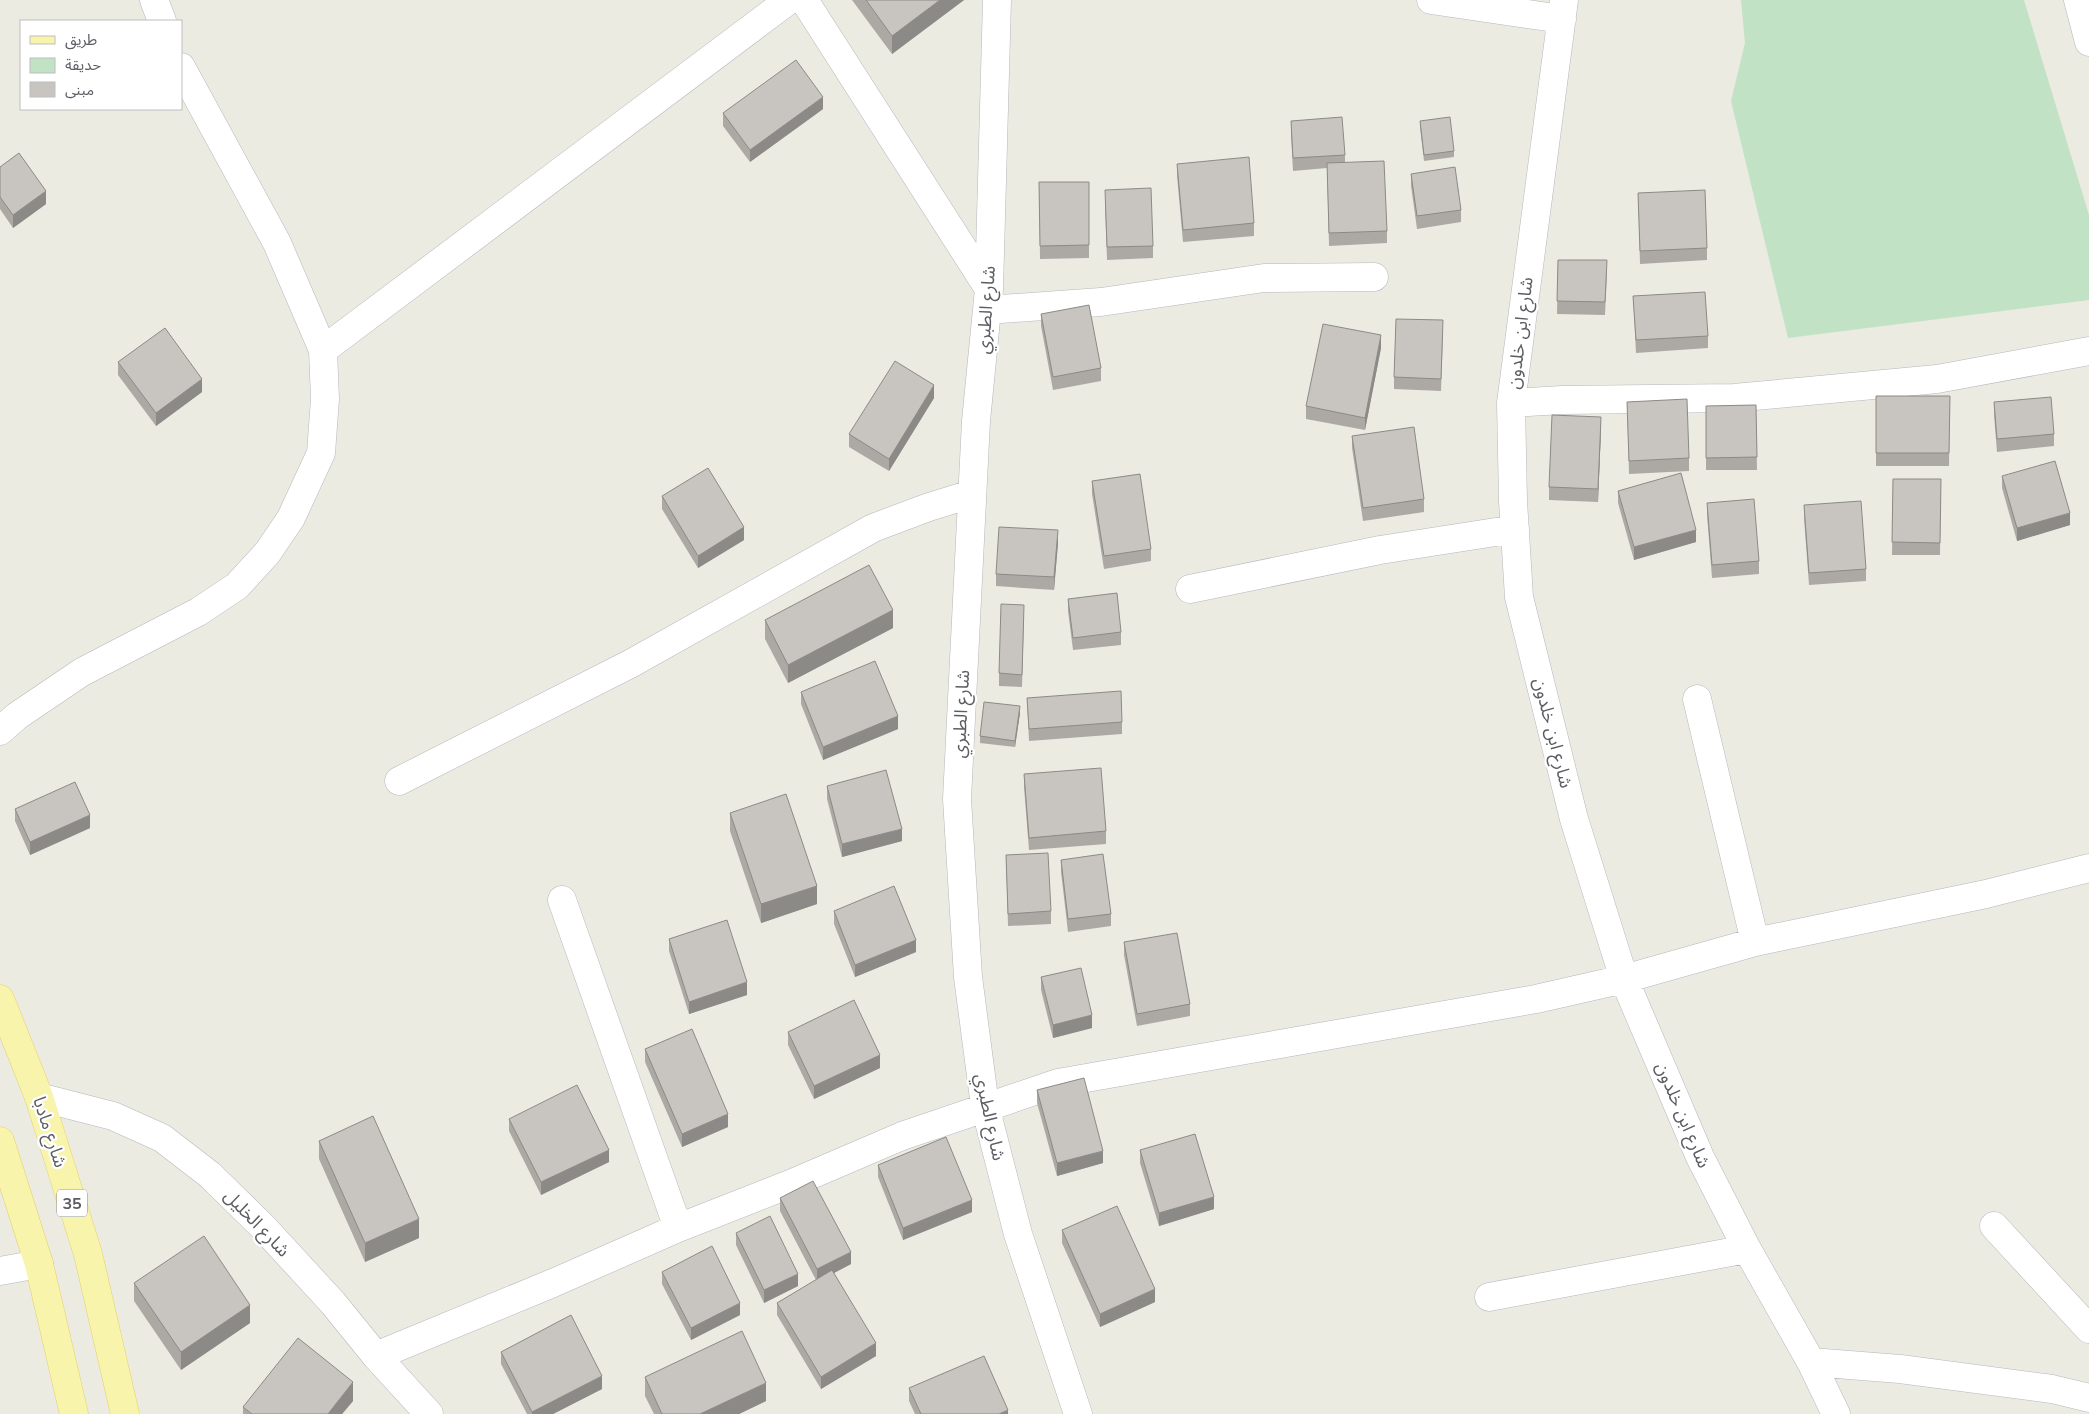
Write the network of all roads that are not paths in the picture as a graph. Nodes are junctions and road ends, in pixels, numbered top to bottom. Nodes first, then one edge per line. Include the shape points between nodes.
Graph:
1 (154, 0) edge
2 (789, 0) edge
3 (804, 0) edge
4 (997, 0) edge
5 (1431, 0) edge
6 (2078, 0) edge
7 (1563, 10) edge
8 (162, 20) edge
9 (2089, 42) edge
10 (182, 69) edge
11 (1374, 276) dead end
12 (988, 300) junction
13 (323, 350) junction
14 (2089, 352) edge
15 (1511, 403) junction
16 (971, 494) junction
17 (1515, 528) junction
18 (1190, 589) dead end
19 (1697, 699) dead end
20 (0, 731) edge
21 (399, 782) dead end
22 (2089, 868) edge
23 (562, 900) dead end
24 (1755, 942) junction
25 (1624, 979) junction
26 (0, 998) edge
27 (39, 1097) junction
28 (985, 1106) junction
29 (0, 1141) edge
30 (1994, 1226) dead end
31 (678, 1228) junction
32 (1746, 1249) junction
33 (40, 1264) junction
34 (0, 1271) edge
35 (1489, 1297) dead end
36 (2089, 1329) edge
37 (376, 1356) junction
38 (1811, 1362) junction
39 (2089, 1398) edge
40 (74, 1414) edge
41 (125, 1414) edge
42 (429, 1414) edge
43 (1078, 1414) edge
44 (1836, 1414) edge

1 - 8 street
2 - 13 street
3 - 12 street
4 - 12 street, شارع الطبري
5 - 7 street
6 - 9 street
7 - 15 street, شارع ابن خلدون
10 - 13 street via 277,243
11 - 12 street via 1264,278 1101,302
12 - 16 street, شارع الطبري
13 - 20 street via 325,399 320,453 291,518 268,552 236,586 198,612 82,672
14 - 15 street via 1936,379 1734,398
15 - 17 street, شارع ابن خلدون
16 - 21 street via 873,528 630,664
16 - 28 street, شارع الطبري via 957,799 968,977
17 - 18 street via 1380,550
17 - 25 street, شارع ابن خلدون via 1519,596 1574,819
19 - 24 street
22 - 24 street via 1986,894
23 - 31 street
24 - 25 street
25 - 28 street via 1536,999 1058,1083
25 - 32 street, شارع ابن خلدون via 1700,1158
26 - 27 main road, شارع مادبا / 35
27 - 37 street, شارع الخليل via 113,1116 162,1138 210,1175 264,1228 333,1303
27 - 41 main road, شارع مادبا / 35 via 88,1254
28 - 31 street via 902,1136
28 - 43 street, شارع الطبري via 1018,1234
29 - 33 main road
30 - 36 street
31 - 37 street
32 - 35 street
32 - 38 street, شارع ابن خلدون
33 - 34 street
33 - 40 main road
37 - 42 street, شارع الخليل
38 - 39 street via 1900,1369 2052,1389
38 - 44 street, شارع ابن خلدون

